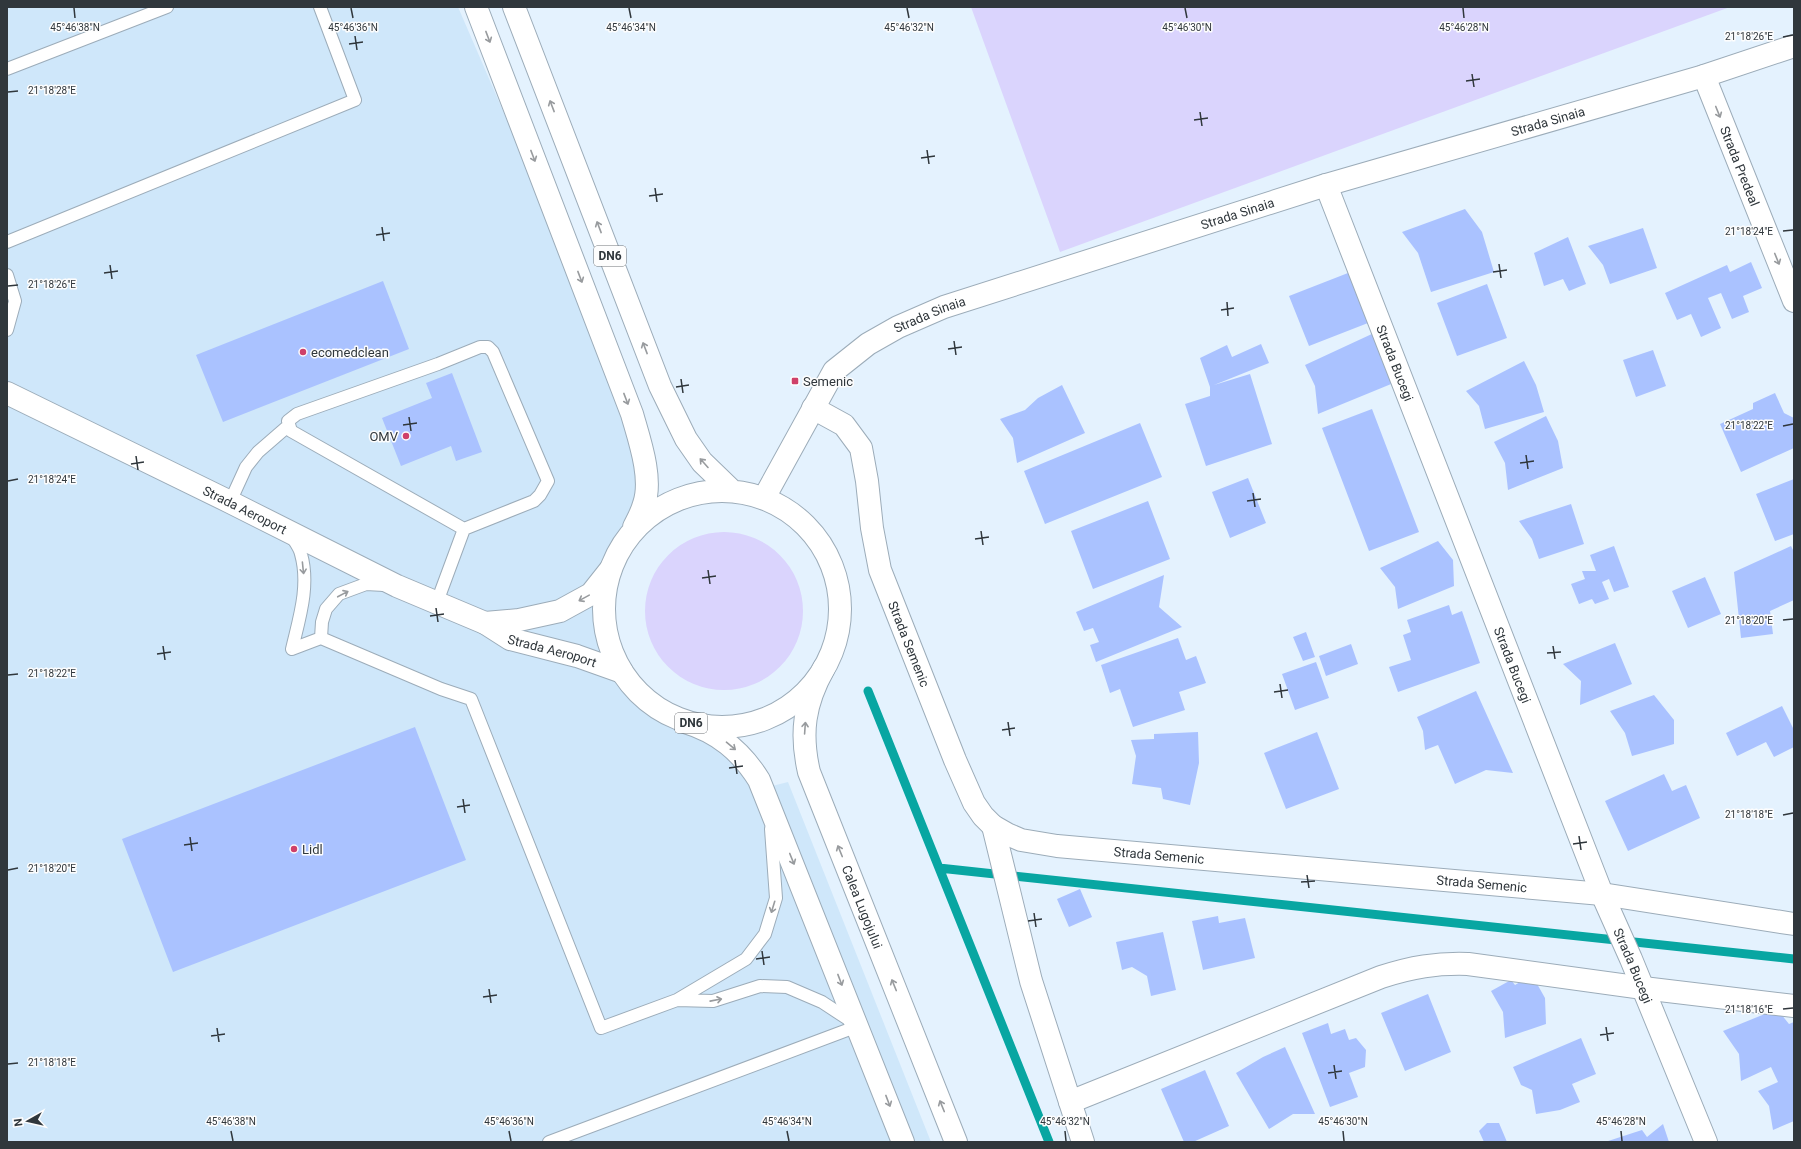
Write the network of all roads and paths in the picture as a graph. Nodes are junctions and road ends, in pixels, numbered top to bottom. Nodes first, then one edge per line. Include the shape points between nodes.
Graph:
1 (167, 7) edge
2 (320, 7) edge
3 (476, 7) edge
4 (514, 7) edge
5 (1794, 46) edge
6 (7, 69) edge
7 (1704, 76) junction
8 (1326, 185) junction
9 (7, 242) edge
10 (7, 275) edge
11 (1794, 301) edge
12 (7, 330) edge
13 (7, 393) edge
14 (813, 408) junction
15 (288, 426) junction
16 (732, 491) junction
17 (764, 498) junction
18 (230, 502) junction
19 (464, 529) junction
20 (289, 532) junction
21 (624, 542) junction
22 (610, 570) junction
23 (397, 586) junction
24 (437, 602) junction
25 (485, 623) junction
26 (321, 638) junction
27 (824, 668) junction
28 (622, 672) junction
29 (685, 722) junction
30 (768, 798) junction
31 (993, 826) junction
32 (1602, 894) junction
33 (1794, 924) edge
34 (1643, 988) junction
35 (677, 1000) junction
36 (1794, 1006) edge
37 (858, 1026) junction
38 (1070, 1102) junction
39 (549, 1142) edge
40 (904, 1142) edge
41 (956, 1142) edge
42 (1083, 1142) edge
43 (1706, 1142) edge

1 - 6 lane
2 - 9 lane via 355,100
3 -> 21 main road, DN6 via 632,414 646,470 645,503
16 -> 4 main road, DN6 via 702,462 690,445 660,386
5 - 7 main road, Strada Sinaia
7 - 8 main road, Strada Sinaia
7 -> 11 main road, Strada Predeal
8 - 14 main road, Strada Sinaia via 944,308 898,327 868,344 834,371
8 - 32 main road, Strada Bucegi
10 - 12 lane via 15,300
13 - 18 main road, Strada Aeroport
14 - 17 main road, Strada Sinaia
14 - 31 main road, Strada Semenic via 844,425 861,448 880,570 974,804
15 - 18 lane via 258,452 246,467
15 - 19 lane via 291,431
15 - 19 lane via 288,421 297,414 480,347 488,347 493,352 548,481 540,496 534,501
16 - 17 main road, DN6
16 - 21 main road, DN6 via 700,492 671,502 645,519
17 - 27 main road, DN6 via 790,512 804,524 818,539 832,565 839,593 839,622 836,642
18 - 20 main road, Strada Aeroport
19 - 24 lane
20 - 23 main road, Strada Aeroport
20 -> 26 lane via 301,554 304,580 303,600 292,649
21 - 22 main road, DN6
22 -> 25 main road, Strada Aeroport via 591,594 560,611 519,620
22 - 28 main road, DN6 via 605,594 605,622 613,654
23 - 24 main road, Strada Aeroport
26 -> 23 lane via 326,609 339,594 366,584
24 - 25 main road, Strada Aeroport
25 - 28 main road, Strada Aeroport via 510,639 577,656
26 - 35 lane via 441,689 471,699 601,1028
27 - 29 main road, DN6 via 812,686 796,701 764,719 728,727
41 -> 27 main road, Calea Lugojului / DN6 via 809,772 804,740 805,720 814,686
28 - 29 main road, DN6 via 648,702
29 -> 30 main road, DN6 via 704,728 731,745 743,756
30 -> 35 lane via 776,898 765,934 746,959
30 -> 37 main road, DN6
31 - 32 main road, Strada Semenic via 1021,840 1057,846
31 - 38 main road via 1031,981
32 - 33 main road, Strada Semenic
32 - 34 main road, Strada Bucegi
34 - 36 main road
34 - 38 main road via 1468,964 1422,965 1381,976
34 - 43 main road, Strada Bucegi
35 -> 37 lane via 713,1001 760,986 787,987 822,1002
37 - 39 lane
37 -> 40 main road, DN6
38 - 42 main road

